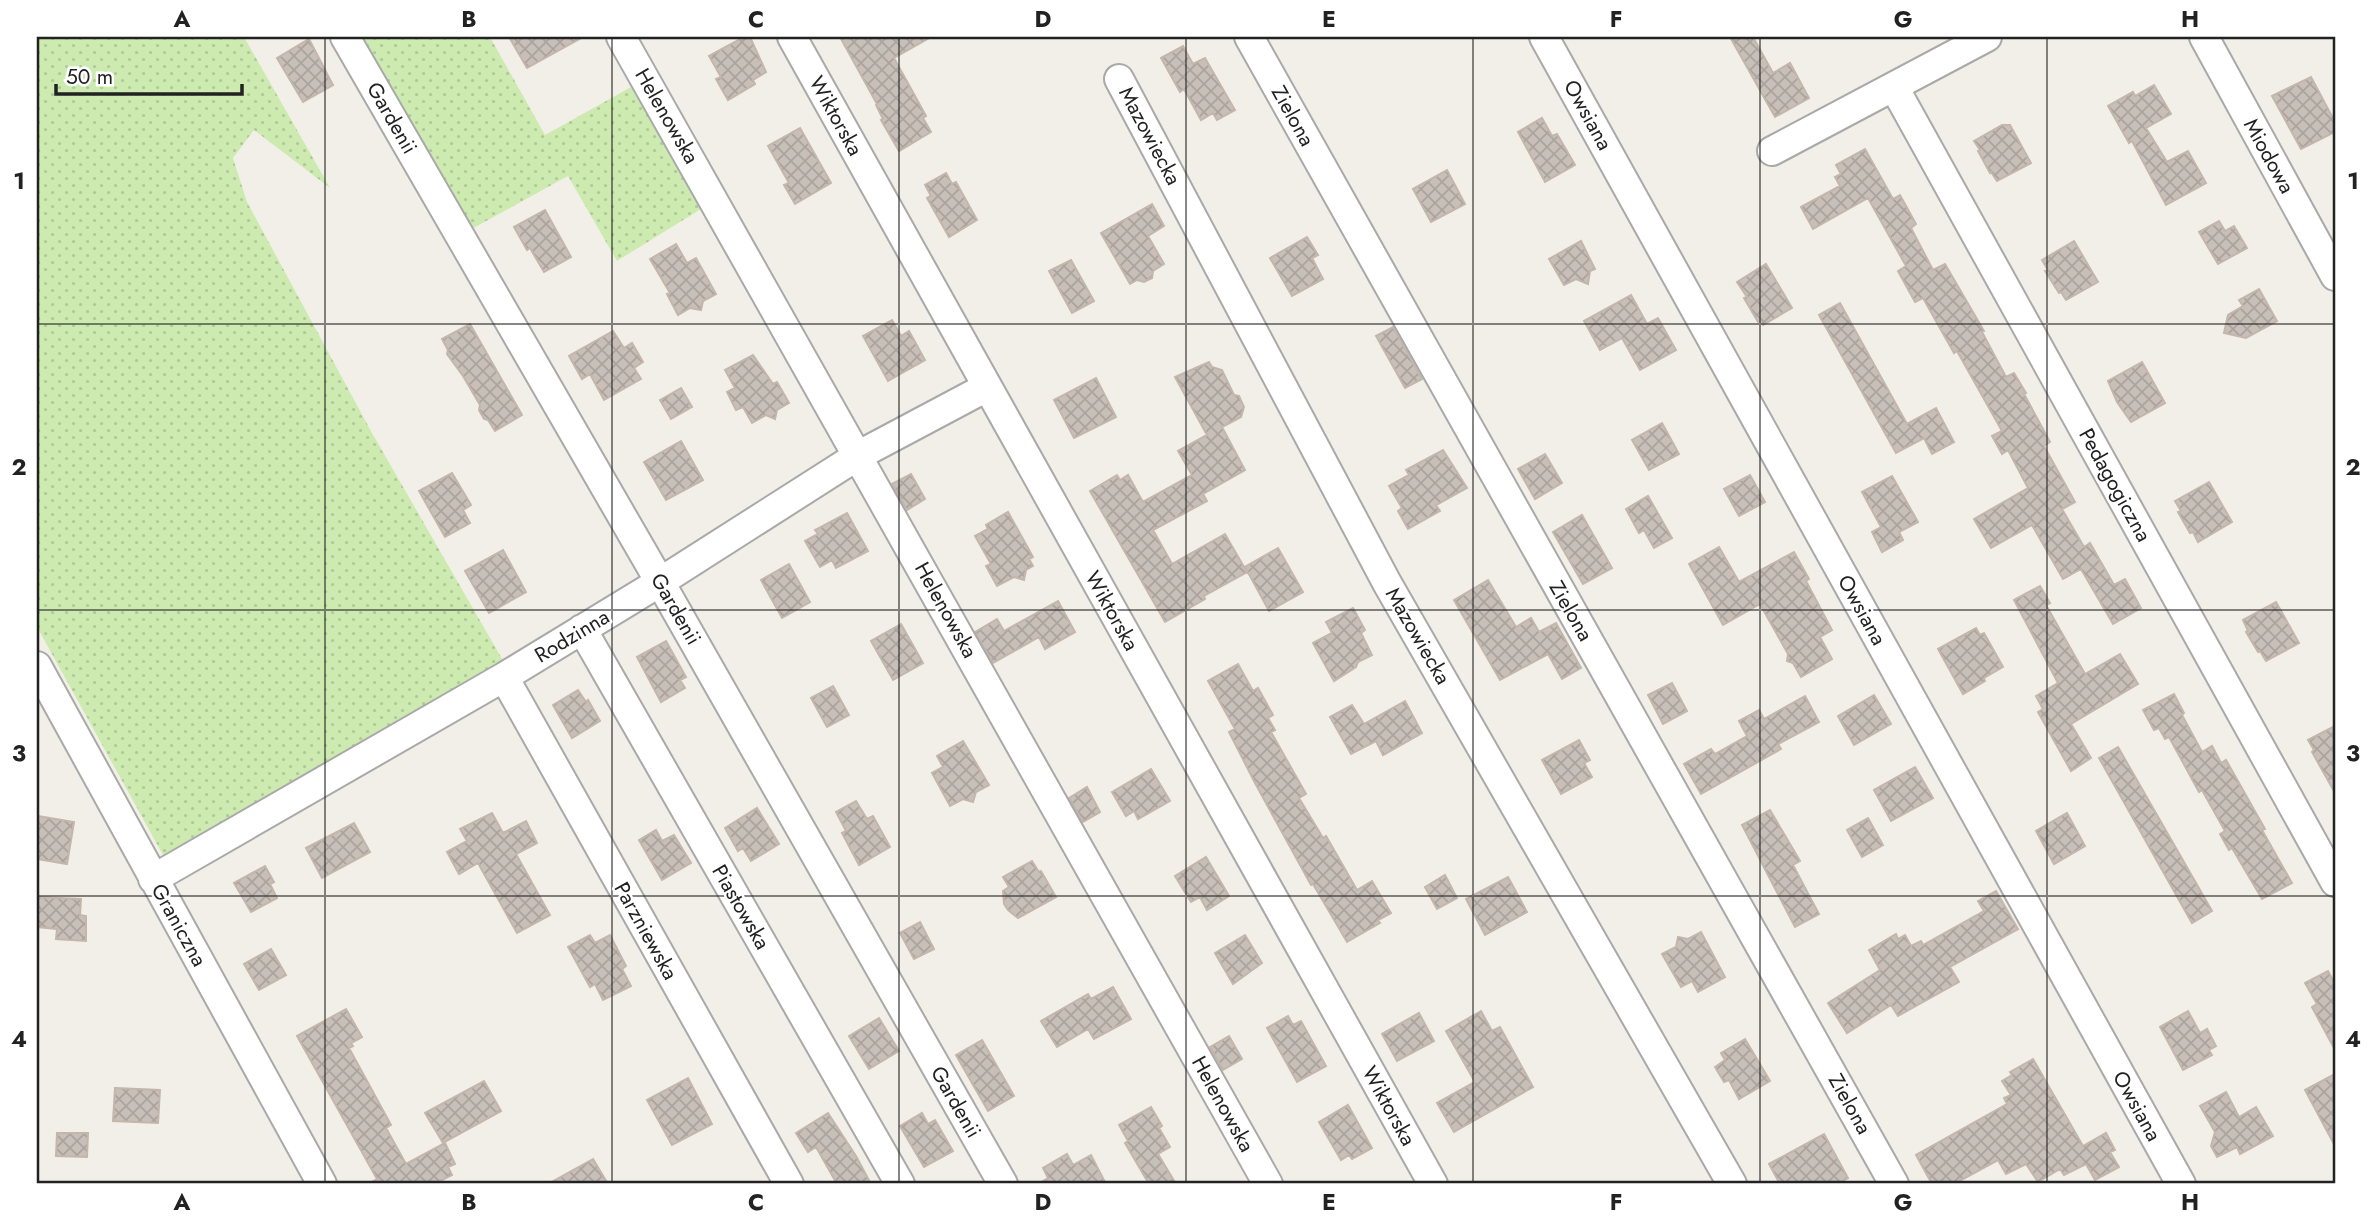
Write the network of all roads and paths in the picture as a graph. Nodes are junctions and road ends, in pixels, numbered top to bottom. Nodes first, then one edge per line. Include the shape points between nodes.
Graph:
1 (345, 37) edge
2 (621, 37) edge
3 (792, 37) edge
4 (1249, 37) edge
5 (1544, 37) edge
6 (1987, 37) edge
7 (2204, 37) edge
8 (1119, 79) dead end
9 (1894, 87) junction
10 (1773, 151) dead end
11 (2335, 276) edge
12 (987, 387) junction
13 (859, 455) junction
14 (660, 582) junction
15 (582, 629) junction
16 (37, 666) edge
17 (504, 677) junction
18 (153, 879) junction
19 (2335, 882) edge
20 (322, 1184) edge
21 (789, 1184) edge
22 (900, 1184) edge
23 (1003, 1184) edge
24 (1268, 1184) edge
25 (1433, 1184) edge
26 (1732, 1184) edge
27 (1894, 1184) edge
28 (2180, 1184) edge

1 - 14 street, Gardenii
2 - 13 street, Helenowska
3 - 12 street, Wiktorska
4 - 27 street, Zielona
5 - 28 street, Owsiana
6 - 9 street
7 - 11 street, Miodowa
8 - 26 street, Mazowiecka via 1387,583
9 - 10 street
9 - 19 street, Pedagogiczna
12 - 13 street, Rodzinna
12 - 25 street, Wiktorska
13 - 14 street, Rodzinna
13 - 24 street, Helenowska
14 - 15 street, Rodzinna
14 - 23 street, Gardenii
15 - 17 street, Rodzinna
15 - 22 street, Piastowska
16 - 18 street, Graniczna
17 - 18 street, Rodzinna
17 - 21 street, Parzniewska
18 - 20 street, Graniczna

